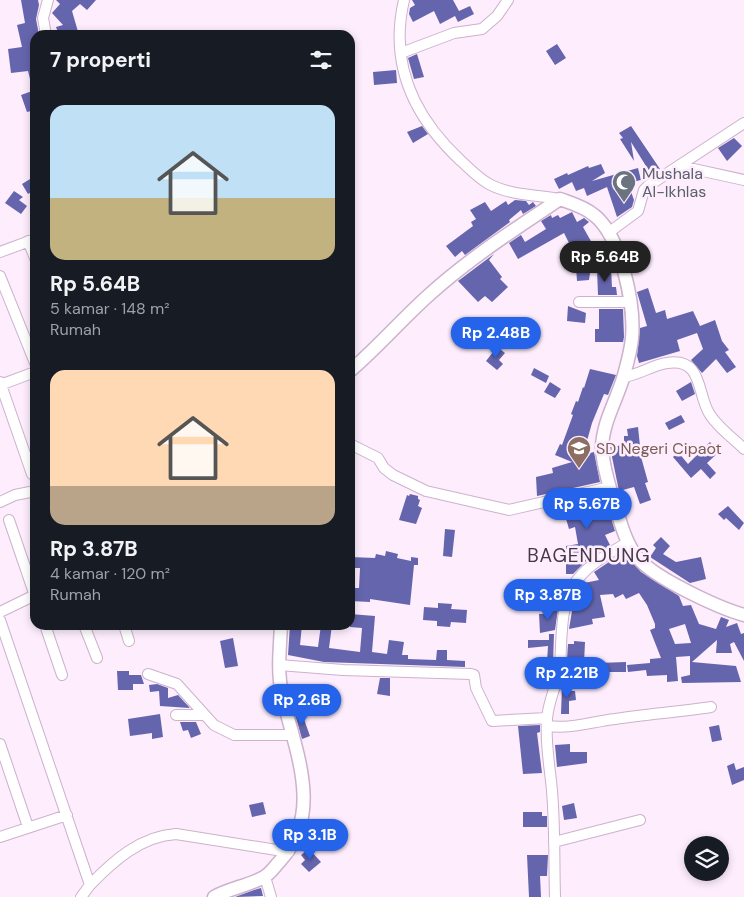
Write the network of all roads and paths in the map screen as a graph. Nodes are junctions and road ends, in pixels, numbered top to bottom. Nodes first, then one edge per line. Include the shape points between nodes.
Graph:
1 (48, 0) edge
2 (404, 0) edge
3 (508, 0) edge
4 (45, 30) edge
5 (401, 53) junction
6 (744, 122) edge
7 (680, 166) junction
8 (744, 180) edge
9 (560, 199) junction
10 (608, 234) junction
11 (30, 241) edge
12 (0, 252) edge
13 (0, 276) edge
14 (579, 302) dead end
15 (630, 302) junction
16 (30, 351) edge
17 (355, 367) edge
18 (30, 374) edge
19 (623, 377) junction
20 (0, 384) edge
21 (355, 446) edge
22 (744, 449) edge
23 (30, 468) edge
24 (610, 487) junction
25 (30, 492) edge
26 (0, 502) edge
27 (9, 520) dead end
28 (628, 542) junction
29 (30, 581) edge
30 (30, 597) edge
31 (0, 612) edge
32 (744, 615) edge
33 (0, 620) edge
34 (47, 630) edge
35 (86, 630) edge
36 (125, 630) edge
37 (280, 630) edge
38 (129, 642) dead end
39 (97, 658) dead end
40 (279, 665) junction
41 (148, 674) dead end
42 (62, 675) dead end
43 (711, 707) dead end
44 (204, 714) junction
45 (176, 715) dead end
46 (547, 722) junction
47 (293, 735) junction
48 (0, 744) edge
49 (67, 814) junction
50 (640, 820) dead end
51 (28, 827) junction
52 (0, 837) edge
53 (554, 842) junction
54 (288, 852) junction
55 (265, 877) junction
56 (90, 884) junction
57 (81, 897) edge
58 (214, 897) edge
59 (271, 897) edge
60 (555, 897) edge

1 - 4 street via 43,18
2 - 5 street via 399,22
3 - 5 street via 482,29 454,32
5 - 9 street via 410,94 422,119 450,151 489,184
6 - 7 street
7 - 8 street
7 - 10 street via 648,186 638,211
9 - 10 street via 595,215
9 - 17 street via 487,247 429,294
10 - 15 street via 625,273
11 - 12 street
13 - 16 street
14 - 15 street
15 - 19 street via 632,339
18 - 20 street
19 - 22 street via 667,363 679,363 690,369 697,377 709,415
19 - 24 street via 610,408 602,450
20 - 23 street
21 - 24 street via 378,458 393,475 426,491 509,510
24 - 28 street
25 - 26 street
27 - 29 street
28 - 32 street via 637,558 654,571 697,596
28 - 46 street via 586,569 571,589 565,608 560,669
30 - 31 street
33 - 49 street
34 - 42 street
35 - 39 street
36 - 38 street
37 - 40 street
40 - 46 street via 471,674 492,720
40 - 47 street via 282,693
41 - 44 street via 177,684
43 - 46 street via 612,719 581,727
44 - 45 street
44 - 47 street via 214,725 234,735
46 - 53 street
47 - 54 street via 305,798 300,830
48 - 51 street
49 - 51 street
49 - 56 street
50 - 53 street
51 - 52 street
53 - 60 street
54 - 55 street
54 - 56 street via 166,834 130,850
55 - 58 street
55 - 59 street
56 - 57 street

